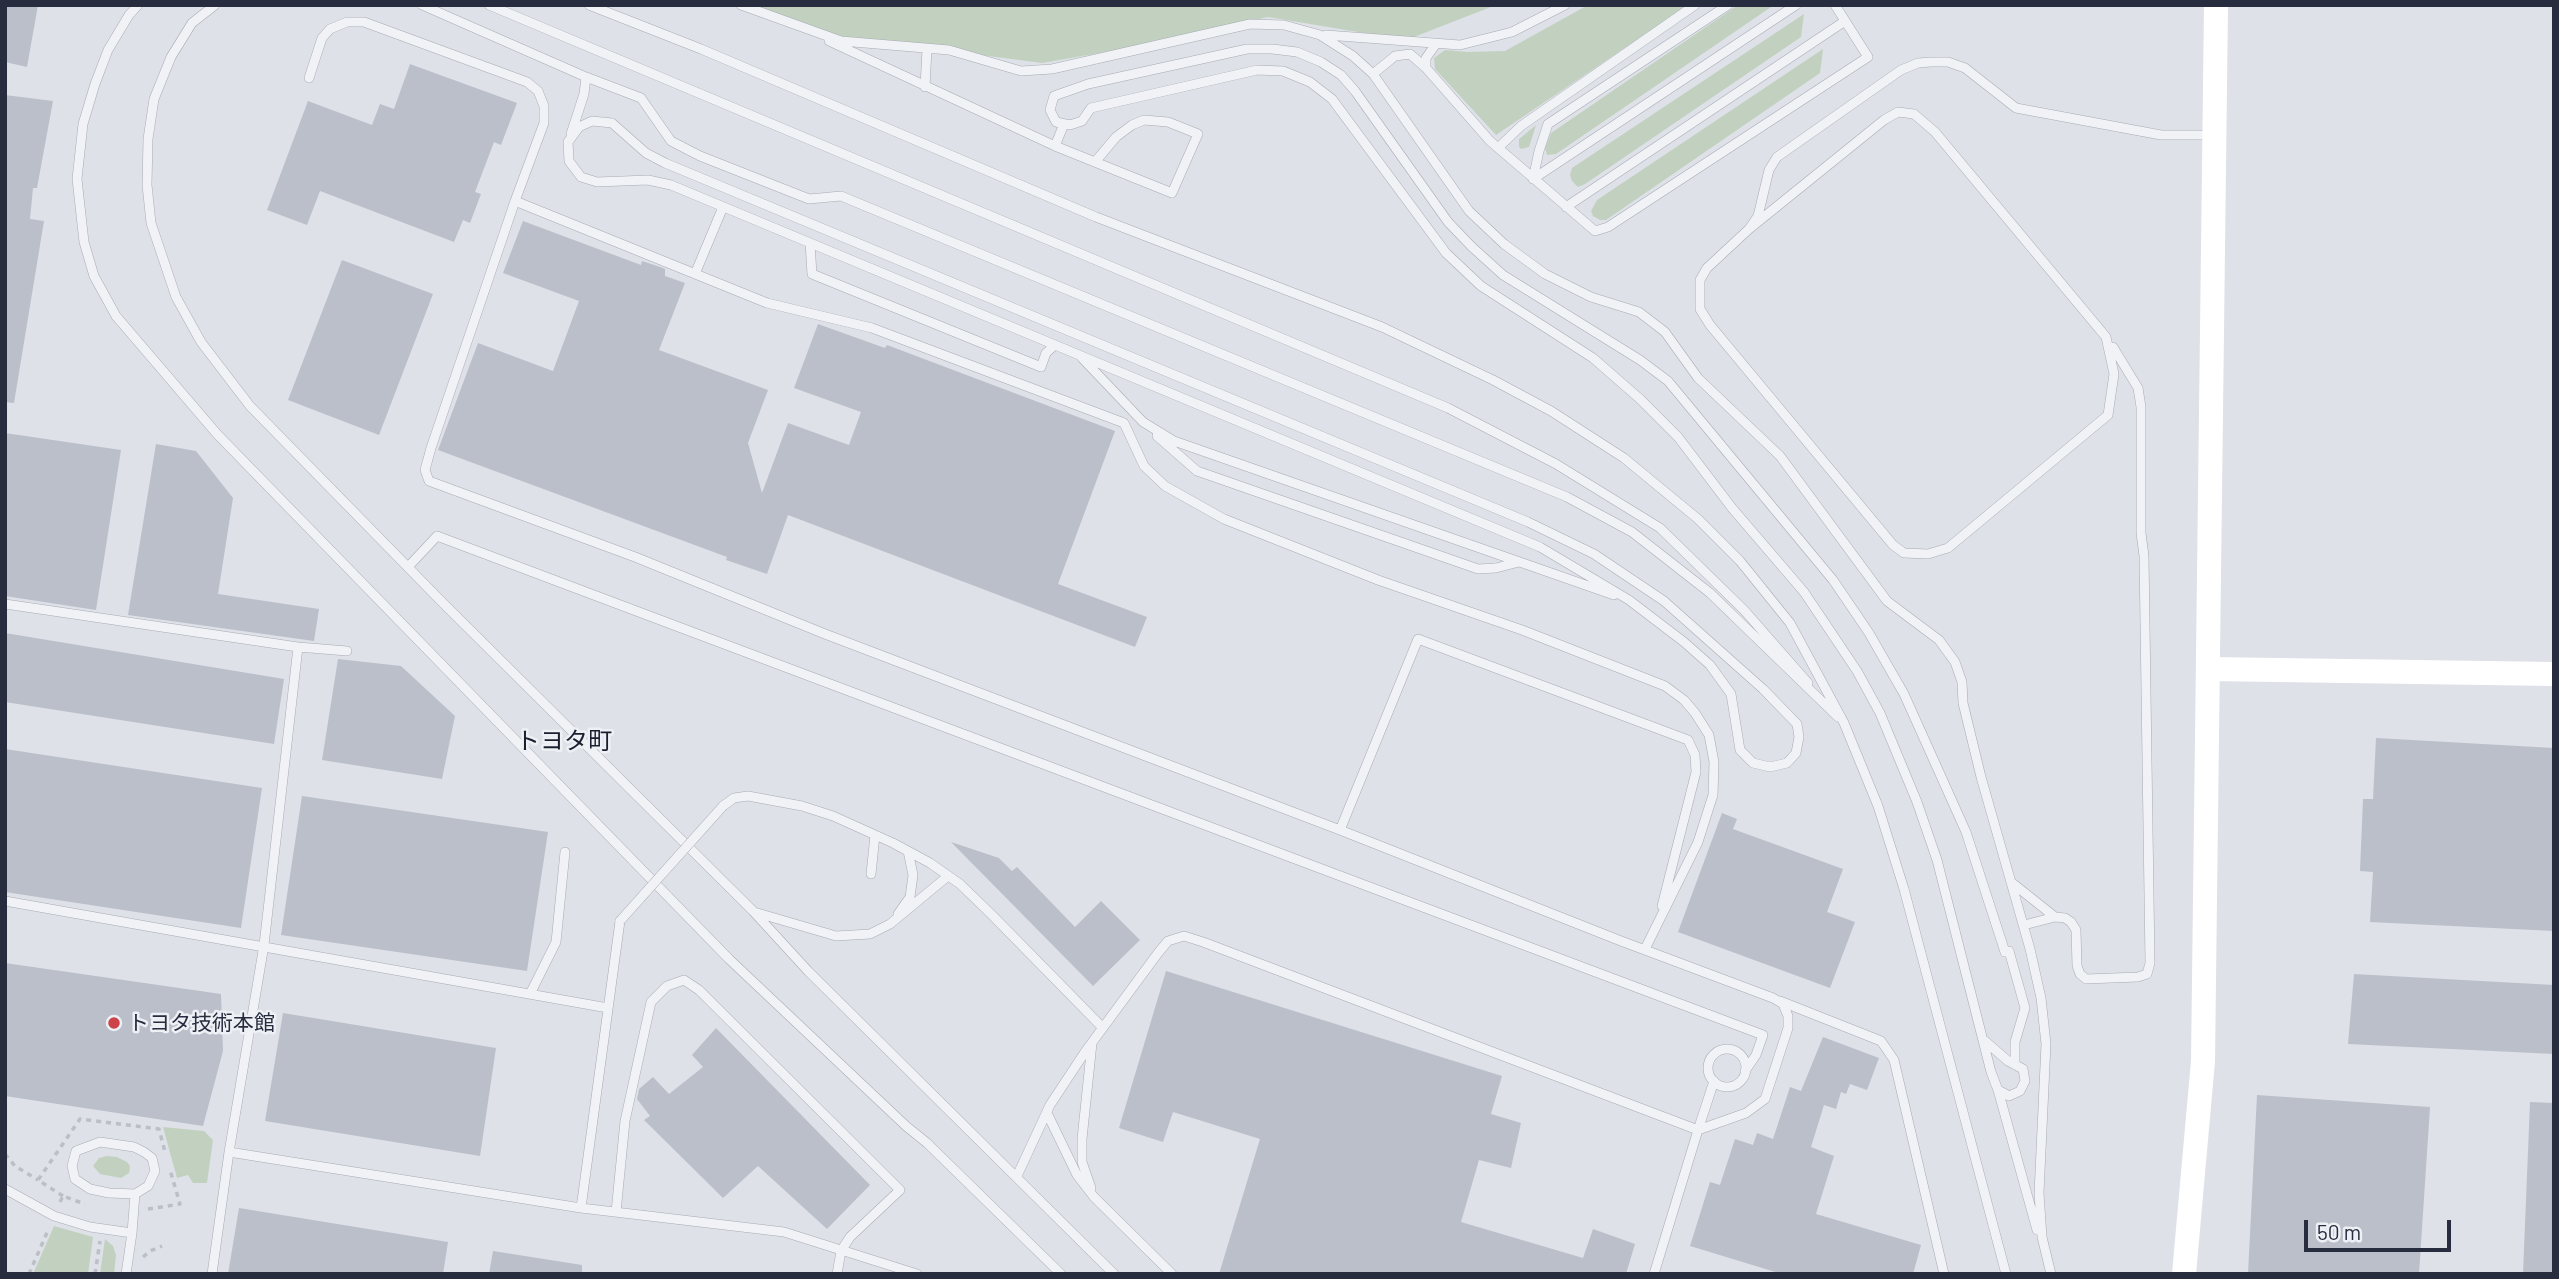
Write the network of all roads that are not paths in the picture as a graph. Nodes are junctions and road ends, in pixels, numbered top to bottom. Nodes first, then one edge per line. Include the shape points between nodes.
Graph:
1 (138, 5) edge
2 (215, 5) edge
3 (422, 5) edge
4 (489, 5) edge
5 (589, 5) edge
6 (741, 5) edge
7 (1565, 5) edge
8 (1695, 5) edge
9 (1728, 5) edge
10 (1796, 5) edge
11 (1835, 5) edge
12 (2216, 5) edge
13 (1845, 21) junction
14 (805, 30) junction
15 (1320, 35) junction
16 (1436, 44) junction
17 (927, 49) junction
18 (1426, 68) junction
19 (1373, 74) junction
20 (586, 77) junction
21 (310, 78) dead end
22 (925, 87) junction
23 (1064, 124) junction
24 (2215, 135) junction
25 (568, 142) junction
26 (1055, 146) junction
27 (1499, 149) junction
28 (1095, 162) junction
29 (1533, 179) junction
30 (515, 201) junction
31 (723, 207) junction
32 (1566, 207) junction
33 (1749, 229) junction
34 (810, 243) junction
35 (695, 274) junction
36 (2106, 337) junction
37 (1055, 345) junction
38 (1079, 355) junction
39 (1143, 422) junction
40 (1520, 562) junction
41 (408, 567) junction
42 (1629, 600) junction
43 (5, 604) edge
44 (298, 647) junction
45 (347, 650) dead end
46 (2209, 669) junction
47 (2554, 674) edge
48 (1844, 723) junction
49 (1340, 830) junction
50 (875, 835) junction
51 (908, 851) junction
52 (565, 852) dead end
53 (871, 874) dead end
54 (948, 876) junction
55 (2011, 881) junction
56 (5, 901) edge
57 (753, 911) junction
58 (2055, 917) junction
59 (1658, 923) junction
60 (890, 924) junction
61 (2024, 925) junction
62 (264, 945) junction
63 (1645, 950) junction
64 (530, 994) junction
65 (1773, 998) junction
66 (608, 1008) junction
67 (1103, 1028) junction
68 (1985, 1041) junction
69 (1092, 1042) junction
70 (2015, 1065) junction
71 (1745, 1071) junction
72 (1714, 1081) junction
73 (1998, 1090) junction
74 (1047, 1113) junction
75 (1698, 1130) junction
76 (229, 1152) junction
77 (1017, 1176) junction
78 (5, 1189) edge
79 (135, 1194) junction
80 (1094, 1197) junction
81 (581, 1208) junction
82 (616, 1212) junction
83 (132, 1233) junction
84 (841, 1251) junction
85 (126, 1274) edge
86 (212, 1274) edge
87 (837, 1274) edge
88 (917, 1274) edge
89 (1061, 1274) edge
90 (1114, 1274) edge
91 (1172, 1274) edge
92 (1654, 1274) edge
93 (1944, 1274) edge
94 (2006, 1274) edge
95 (2050, 1274) edge
96 (2184, 1274) edge

1 - 89 lane via 108,50 95,84 83,124 77,179 84,242 94,276 116,316 217,434 729,959
2 - 41 lane via 192,23 171,57 154,99 148,139 151,223 176,297 201,342 250,405
3 - 20 lane
4 - 48 lane via 1448,408 1556,464 1660,528 1744,610
5 - 48 lane via 1096,217 1382,327 1551,411 1623,458 1698,519 1740,562 1790,623
6 - 14 lane
7 - 16 lane via 1512,33 1460,46
8 - 27 lane via 1521,126
9 - 29 lane via 1548,124
10 - 29 lane
11 - 13 lane
12 - 24 street
13 - 32 lane
13 - 32 lane via 1868,57 1608,227 1595,231
14 - 17 lane via 841,41
14 - 22 lane
15 - 16 lane
15 - 17 lane via 1284,25 1250,24 1052,69 1021,71 949,50
15 - 19 lane
16 - 18 lane via 1426,58
17 - 22 lane
18 - 19 lane via 1409,54 1395,56
18 - 27 lane
19 - 55 lane via 1469,211 1545,274 1591,297 1639,312 1665,332 1698,378 1780,456 1887,601 1939,640 1962,682 1969,729
20 - 25 lane
20 - 48 lane via 641,99 671,141 700,156 809,199 841,196 1567,497 1632,532 1710,593
21 - 30 lane via 322,38 330,29 364,22 527,82 538,91 544,123
22 - 26 lane
23 - 26 lane
23 - 68 lane via 1082,121 1091,108 1257,69 1283,71 1310,82 1332,99 1446,253 1481,286 1593,358 1640,399 1678,437 1804,592 1880,713 1937,860
23 - 70 lane via 1056,122 1050,110 1054,96 1088,85 1247,49 1297,52 1321,62 1355,91 1448,222 1480,254 1503,275 1668,382 1833,580 1904,694 1966,832 2005,952 2009,951 2025,1008 2015,1042
24 - 33 lane via 2161,135 2016,108 1965,68 1948,62 1918,63 1901,70 1777,157 1769,170 1758,216
24 - 46 street
25 - 31 lane via 569,160 581,177 597,182 648,180
25 - 42 lane via 579,127 592,121 612,123 665,163 1594,554 1664,601 1787,713 1797,724 1799,737 1796,752 1787,763 1753,763 1740,750 1731,694 1684,642
26 - 28 lane
27 - 29 lane
28 - 28 lane via 1172,193 1198,134 1168,121 1144,120 1116,137
29 - 32 lane
30 - 35 lane
30 - 49 lane via 431,448 425,470 429,481
31 - 34 lane
31 - 35 lane
33 - 36 lane via 1884,120 1898,112 1914,114 1935,132
33 - 36 lane via 1707,268 1700,280 1700,309 1904,553 1928,554 1948,548 2108,415 2114,374
34 - 37 lane
34 - 37 lane via 812,274 1041,366
35 - 59 lane via 767,303 872,328 1124,423 1144,466 1165,486 1224,519 1665,686 1690,707 1709,735 1714,784 1698,842
36 - 58 lane via 2138,388 2141,407 2147,974 2086,979 2077,966 2076,930 2065,918
37 - 38 lane
38 - 39 lane
38 - 42 lane via 1540,547
39 - 40 lane via 1174,441
39 - 40 lane via 1197,471 1478,569
40 - 42 lane
41 - 57 lane
41 - 71 lane via 437,537 1763,1035
43 - 44 lane
44 - 45 lane
44 - 62 lane
46 - 47 street
46 - 96 street via 2203,1061
48 - 94 lane via 1878,806 1904,889
49 - 59 lane via 1418,639 1688,740 1696,772
49 - 63 lane
50 - 51 lane
50 - 53 lane
50 - 66 lane, bridge via 780,800 734,798 620,921
51 - 54 lane
51 - 60 lane via 913,875 910,897
52 - 64 lane via 556,942
54 - 60 lane
54 - 67 lane
55 - 58 lane
55 - 61 lane
56 - 62 lane
57 - 60 lane via 836,936 870,934
57 - 77 lane
58 - 61 lane
59 - 63 lane
61 - 95 lane via 2046,1044 2039,1192
62 - 64 lane
62 - 76 lane
63 - 65 lane
64 - 66 lane
65 - 75 lane via 1783,1004 1788,1028 1765,1099 1746,1113
65 - 93 lane via 1881,1041 1894,1060
66 - 81 lane
67 - 69 lane
67 - 75 lane via 1168,941 1184,936
68 - 70 lane
68 - 73 lane
69 - 74 lane
69 - 80 lane via 1082,1162
70 - 73 lane via 2023,1069 2025,1081 2020,1091 2009,1096
71 - 72 lane via 1735,1085 1723,1087
71 - 72 lane via 1739,1054 1722,1050 1709,1063
72 - 75 lane
73 - 95 lane
74 - 77 lane
74 - 80 lane via 1077,1175
75 - 92 lane
76 - 81 lane
76 - 86 lane
77 - 90 lane
78 - 83 lane via 54,1216
79 - 79 lane via 90,1189 75,1179 76,1151 100,1142 144,1152 152,1158 155,1171 148,1186
79 - 83 lane
80 - 91 lane
81 - 82 lane
82 - 84 lane via 784,1233
82 - 84 lane via 625,1121 651,1002 667,986 684,980 900,1190
83 - 85 lane
84 - 87 lane
84 - 88 lane

